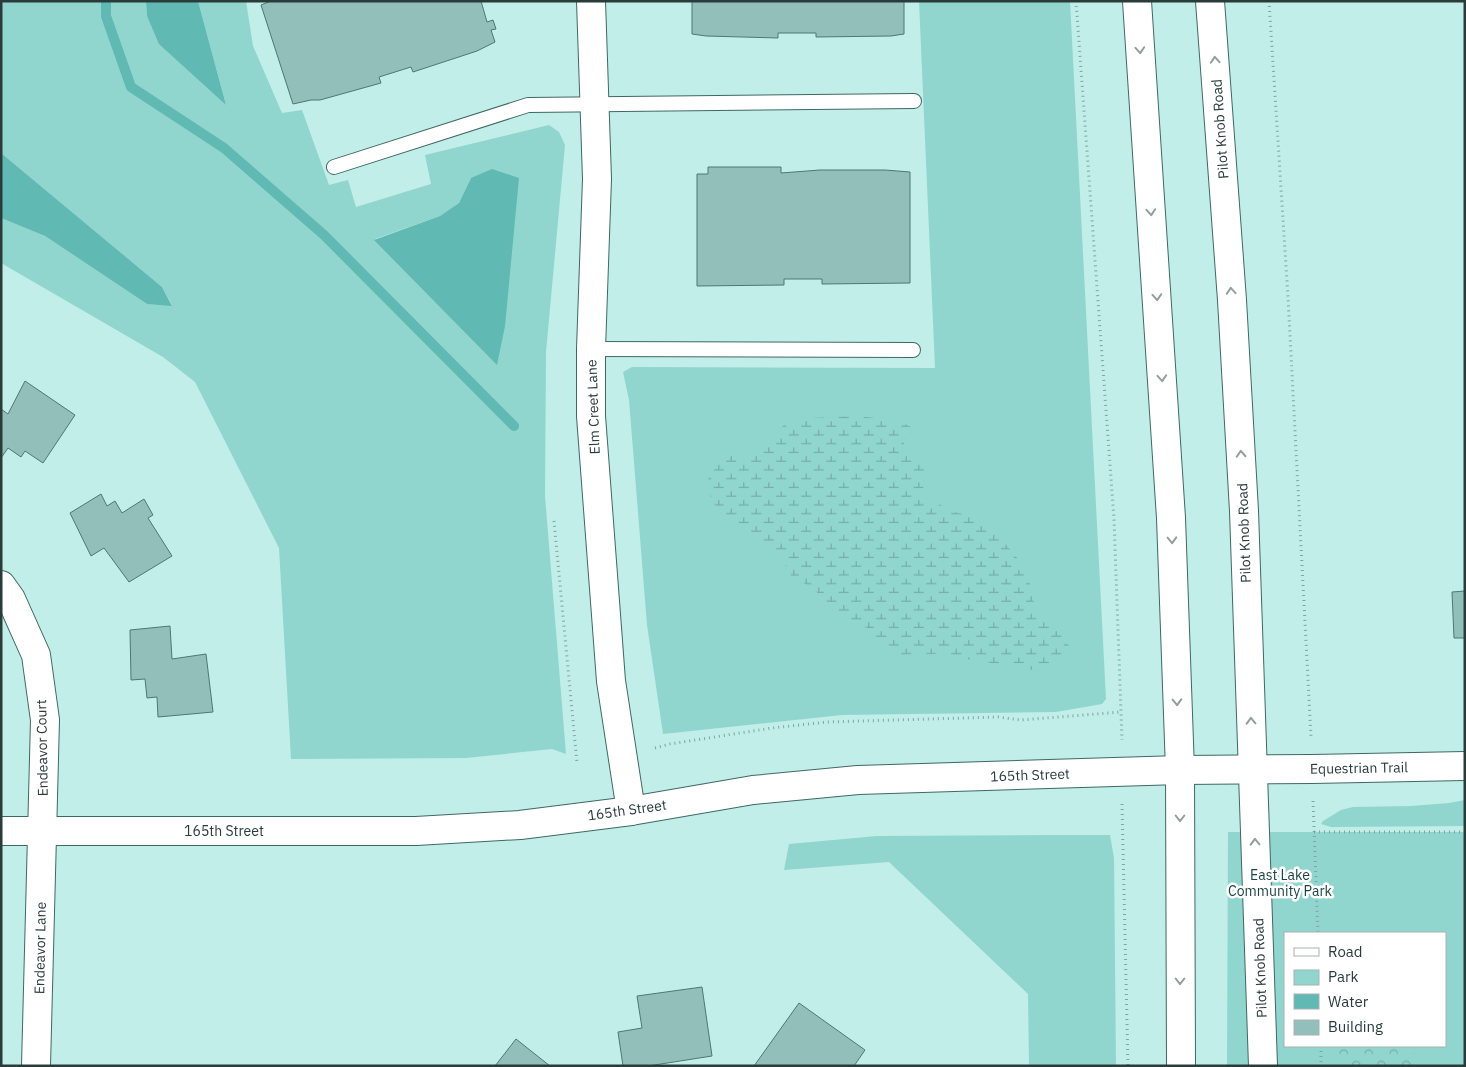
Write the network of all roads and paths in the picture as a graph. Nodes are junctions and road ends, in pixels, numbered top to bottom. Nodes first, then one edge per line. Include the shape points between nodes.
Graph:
1 (591, 1) edge
2 (1076, 1) edge
3 (1137, 1) edge
4 (1210, 1) edge
5 (1269, 1) edge
6 (914, 101) dead end
7 (595, 104) junction
8 (334, 167) dead end
9 (591, 349) junction
10 (913, 350) dead end
11 (554, 521) dead end
12 (1, 585) edge
13 (1121, 712) junction
14 (655, 748) dead end
15 (577, 763) dead end
16 (1465, 766) edge
17 (1312, 769) junction
18 (1180, 770) junction
19 (1252, 770) junction
20 (1123, 772) junction
21 (631, 811) junction
22 (1, 830) edge
23 (43, 830) junction
24 (1314, 832) junction
25 (1465, 832) edge
26 (1318, 932) edge
27 (1320, 1047) edge
28 (36, 1066) edge
29 (1128, 1066) edge
30 (1181, 1066) edge
31 (1263, 1066) edge
32 (1320, 1066) edge

1 - 7 street, Elm Creet Lane
2 - 13 path via 1114,520
3 -> 18 street via 1171,518
19 -> 4 street, Pilot Knob Road via 1244,502
5 - 17 path
6 - 7 lane
7 - 8 lane via 528,105
7 - 9 street, Elm Creet Lane via 597,179
9 - 10 lane
9 - 21 street, Elm Creet Lane via 591,416 611,681
11 - 15 path
12 - 23 street, Endeavor Court via 11,598 36,655 45,720
13 - 14 path via 1021,720 998,717 827,722
13 - 20 path
16 - 17 street, Equestrian Trail
17 - 19 street, Equestrian Trail
17 - 24 path
18 - 19 street, 165th Street
18 - 20 street, 165th Street
18 -> 30 street
31 -> 19 street, Pilot Knob Road
20 - 21 street, 165th Street via 858,780 753,790
20 - 29 path
21 - 23 street, 165th Street via 520,825 416,830
22 - 23 street, 165th Street
23 - 28 street, Endeavor Lane
24 - 25 path
24 - 26 path
27 - 32 path

